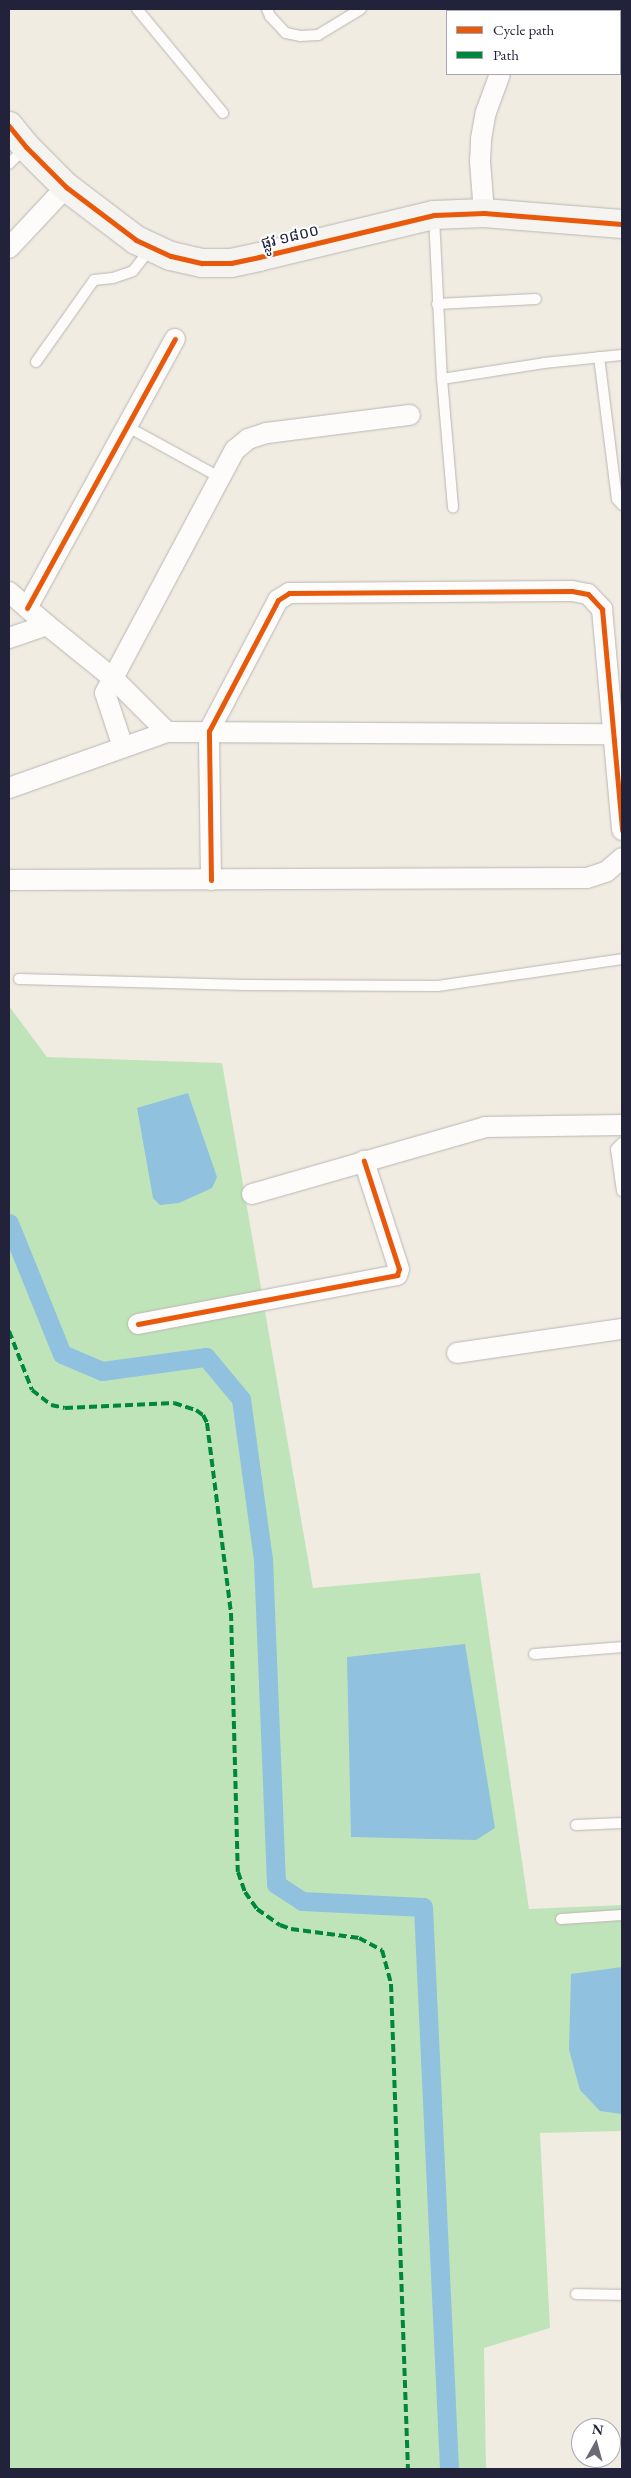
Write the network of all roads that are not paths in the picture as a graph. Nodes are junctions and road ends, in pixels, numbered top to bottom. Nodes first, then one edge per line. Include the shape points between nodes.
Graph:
1 (136, 9) edge
2 (266, 9) edge
3 (361, 9) edge
4 (500, 75) edge
5 (223, 113) dead end
6 (9, 126) edge
7 (17, 156) edge
8 (66, 186) junction
9 (484, 212) junction
10 (434, 215) junction
11 (622, 224) edge
12 (9, 248) edge
13 (151, 248) junction
14 (536, 298) dead end
15 (437, 304) junction
16 (175, 339) dead end
17 (622, 355) edge
18 (599, 357) junction
19 (36, 362) dead end
20 (442, 379) junction
21 (410, 415) dead end
22 (128, 427) junction
23 (221, 478) junction
24 (622, 505) edge
25 (453, 508) dead end
26 (9, 592) edge
27 (27, 608) junction
28 (46, 625) junction
29 (9, 638) edge
30 (114, 678) junction
31 (209, 731) junction
32 (167, 732) junction
33 (620, 733) edge
34 (123, 747) junction
35 (9, 788) edge
36 (622, 830) edge
37 (622, 858) edge
38 (9, 880) edge
39 (211, 880) junction
40 (622, 960) edge
41 (19, 978) dead end
42 (622, 1126) edge
43 (622, 1143) edge
44 (364, 1160) junction
45 (622, 1191) edge
46 (252, 1194) dead end
47 (138, 1324) dead end
48 (622, 1330) edge
49 (457, 1353) dead end
50 (622, 1647) edge
51 (534, 1654) dead end
52 (622, 1823) edge
53 (576, 1826) dead end
54 (622, 1915) edge
55 (561, 1919) dead end
56 (576, 2294) dead end
57 (622, 2295) edge

1 - 5 lane
2 - 3 lane via 286,33 300,36 318,35
4 - 9 street via 486,112 481,139
6 - 7 street, ផ្លូវ ១៨០០
7 - 8 street, ផ្លូវ ១៨០០
8 - 12 street
8 - 13 street, ផ្លូវ ១៨០០
9 - 10 street, ផ្លូវ ១៨០០
9 - 11 street, ផ្លូវ ១៨០០
10 - 13 street, ផ្លូវ ១៨០០ via 231,263 202,263
10 - 15 lane
13 - 19 lane via 134,271 94,280
14 - 15 lane
15 - 20 lane
16 - 22 street
17 - 18 lane
18 - 20 lane
18 - 24 lane via 617,499
20 - 25 lane
21 - 23 street via 248,439 235,450
22 - 23 lane
22 - 27 street
23 - 30 street
26 - 27 street
27 - 28 street
28 - 29 street
28 - 30 street
30 - 32 street
30 - 34 street via 106,693
31 - 32 street
31 - 33 street
31 - 33 street via 278,600 289,593 572,591 588,594 602,609
31 - 39 street
32 - 34 street
33 - 36 street
34 - 35 street
37 - 39 street via 606,872 587,878
38 - 39 street
40 - 41 lane via 438,986
42 - 44 street via 485,1127
43 - 45 lane via 616,1149
44 - 46 street
44 - 47 street via 399,1269 396,1275
48 - 49 street
50 - 51 lane
52 - 53 lane
54 - 55 lane
56 - 57 lane

